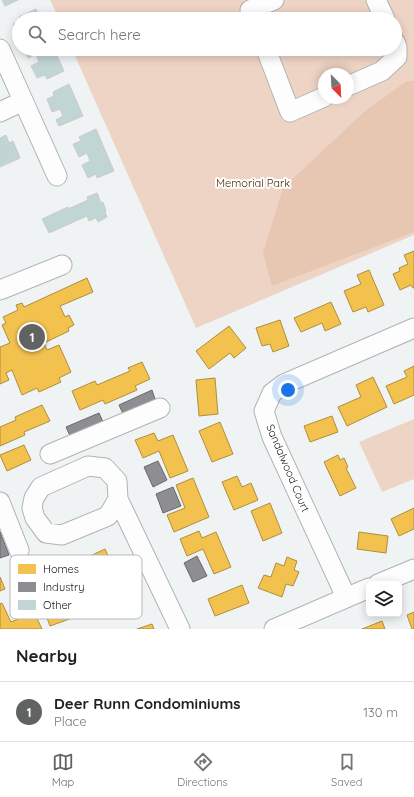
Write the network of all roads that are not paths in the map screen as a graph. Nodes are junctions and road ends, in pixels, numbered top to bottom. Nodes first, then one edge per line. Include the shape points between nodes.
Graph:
1 (274, 0) edge
2 (376, 0) edge
3 (250, 10) edge
4 (382, 12) edge
5 (0, 49) edge
6 (269, 56) edge
7 (397, 56) edge
8 (354, 83) edge
9 (318, 99) edge
10 (23, 101) junction
11 (0, 112) edge
12 (57, 176) dead end
13 (62, 265) dead end
14 (0, 290) edge
15 (414, 328) edge
16 (160, 408) dead end
17 (76, 443) junction
18 (50, 454) dead end
19 (85, 468) junction
20 (118, 499) junction
21 (1, 504) edge
22 (32, 508) junction
23 (20, 550) dead end
24 (414, 569) edge
25 (385, 581) edge
26 (366, 589) edge
27 (346, 597) junction
28 (180, 629) edge
29 (274, 629) edge

1 - 3 street
2 - 4 street
5 - 10 street
6 - 9 street via 290,112
7 - 8 street via 382,71
10 - 11 street
10 - 12 street
13 - 14 street
15 - 27 street, Sandalwood Court via 284,384 272,393 264,411 272,437
16 - 17 street
17 - 18 street
17 - 19 street
19 - 20 street via 105,468 117,481
19 - 22 street via 41,487 34,498
20 - 22 street via 108,516 62,535 46,533 35,518
20 - 28 street
21 - 22 street
21 - 23 street
24 - 25 street
26 - 27 street
27 - 29 street

